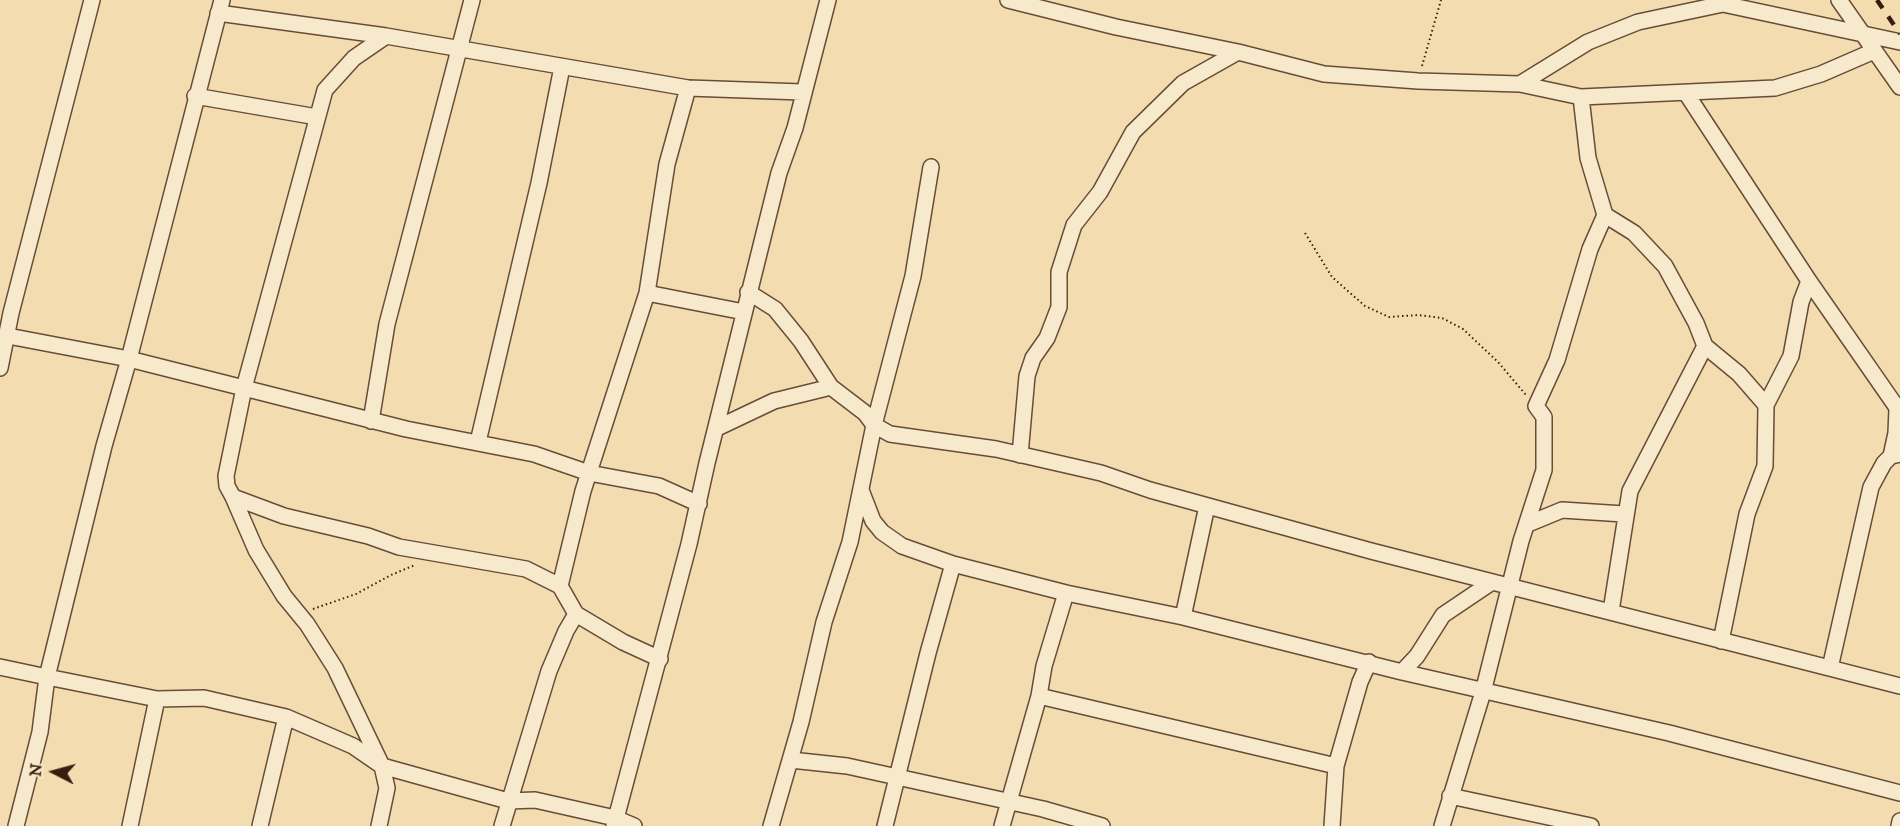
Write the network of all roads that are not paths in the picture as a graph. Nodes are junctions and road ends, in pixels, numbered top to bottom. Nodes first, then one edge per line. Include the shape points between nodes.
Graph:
1 (92, 0) edge
2 (471, 0) edge
3 (828, 0) edge
4 (1008, 0) edge
5 (1839, 0) edge
6 (220, 6) edge
7 (1862, 34) junction
8 (386, 36) junction
9 (1900, 42) edge
10 (458, 51) junction
11 (1874, 51) junction
12 (1238, 52) junction
13 (562, 67) junction
14 (1520, 84) junction
15 (1900, 87) edge
16 (688, 88) junction
17 (802, 92) junction
18 (1686, 93) junction
19 (195, 96) junction
20 (1581, 97) junction
21 (317, 117) junction
22 (932, 167) dead end
23 (1605, 215) junction
24 (1809, 280) junction
25 (748, 292) junction
26 (647, 293) junction
27 (6, 312) edge
28 (744, 312) junction
29 (8, 336) junction
30 (1705, 346) junction
31 (129, 359) junction
32 (0, 368) edge
33 (831, 387) junction
34 (244, 388) junction
35 (1766, 405) junction
36 (1899, 410) edge
37 (371, 421) junction
38 (874, 425) junction
39 (717, 428) junction
40 (478, 442) junction
41 (1020, 455) junction
42 (1895, 455) edge
43 (589, 473) junction
44 (861, 490) junction
45 (233, 497) junction
46 (699, 504) junction
47 (1207, 506) junction
48 (1624, 514) junction
49 (1528, 524) junction
50 (953, 564) junction
51 (1492, 582) junction
52 (560, 586) junction
53 (1509, 586) junction
54 (1066, 593) junction
55 (1611, 611) junction
56 (576, 615) junction
57 (1183, 617) junction
58 (1721, 641) junction
59 (660, 659) junction
60 (1369, 662) junction
61 (0, 667) edge
62 (1830, 668) junction
63 (1402, 672) junction
64 (47, 677) junction
65 (1900, 686) edge
66 (1483, 692) junction
67 (1039, 696) junction
68 (157, 699) junction
69 (286, 717) junction
70 (791, 760) junction
71 (382, 766) junction
72 (1336, 766) junction
73 (896, 776) junction
74 (1900, 794) edge
75 (1450, 796) junction
76 (508, 801) junction
77 (1008, 801) junction
78 (1900, 821) edge
79 (614, 822) edge
80 (16, 826) edge
81 (130, 826) edge
82 (260, 826) edge
83 (379, 826) edge
84 (502, 826) edge
85 (634, 826) edge
86 (771, 826) edge
87 (885, 826) edge
88 (1002, 826) edge
89 (1102, 826) edge
90 (1332, 826) edge
91 (1442, 826) edge
92 (1591, 826) edge
93 (1899, 826) edge

1 - 27 street
2 - 10 street
3 - 17 street
4 - 12 street
5 - 7 street
6 - 8 street
6 - 19 street
7 - 9 street
7 - 11 street
7 - 14 street via 1723,4 1638,22 1588,42
8 - 10 street
8 - 21 street via 354,58 325,90
10 - 13 street
10 - 37 street via 387,324
11 - 15 street
11 - 18 street via 1775,88
12 - 14 street via 1324,74
12 - 41 street via 1183,83 1133,132 1100,192 1074,225 1059,272 1059,307 1027,376
13 - 16 street
13 - 40 street
14 - 20 street
16 - 17 street
16 - 26 street via 668,164
17 - 25 street
18 - 20 street
18 - 24 street
19 - 21 street
19 - 31 street
20 - 23 street via 1588,158
21 - 34 street
22 - 38 street via 913,276
23 - 30 street via 1634,233 1665,266
23 - 49 street via 1590,249 1557,360 1536,406 1544,417 1544,470
24 - 35 street via 1791,356
24 - 36 street
25 - 28 street
25 - 33 street via 775,309
26 - 28 street
26 - 43 street
27 - 29 street
28 - 39 street
29 - 31 street
29 - 32 street
30 - 35 street via 1739,374
30 - 48 street via 1634,484
31 - 34 street
31 - 64 street
33 - 38 street via 865,413
33 - 39 street via 774,401
34 - 37 street
34 - 45 street via 226,476
35 - 58 street via 1765,466 1747,514
36 - 42 street
37 - 40 street
38 - 41 street via 904,438
38 - 44 street
39 - 46 street
40 - 43 street via 534,454
41 - 47 street via 1101,473
42 - 62 street via 1871,487
43 - 46 street via 659,486
43 - 52 street
44 - 50 street via 873,521 882,532 902,546
44 - 70 street
45 - 52 street via 284,516 399,547 526,569
45 - 71 street via 256,550 335,668
46 - 59 street
47 - 51 street
47 - 57 street
48 - 49 street via 1562,510
48 - 55 street via 1624,537
49 - 53 street
50 - 54 street
50 - 73 street
51 - 53 street
51 - 63 street via 1443,615
52 - 56 street
53 - 55 street
53 - 66 street
54 - 57 street
54 - 67 street
55 - 58 street
56 - 59 street
56 - 76 street via 549,671
57 - 60 street
58 - 62 street
59 - 79 street
60 - 63 street
60 - 72 street
61 - 64 street
62 - 65 street
63 - 66 street
64 - 68 street
64 - 80 street via 40,732
66 - 74 street via 1669,733
66 - 75 street
67 - 72 street
67 - 77 street
68 - 69 street via 204,698
68 - 81 street
69 - 71 street via 353,746
69 - 82 street
70 - 73 street
70 - 86 street
71 - 76 street
71 - 83 street via 387,788
72 - 90 street
73 - 77 street
73 - 87 street
75 - 91 street
75 - 92 street
76 - 79 street via 535,800
76 - 84 street
77 - 88 street
77 - 89 street
78 - 93 street
79 - 85 street

